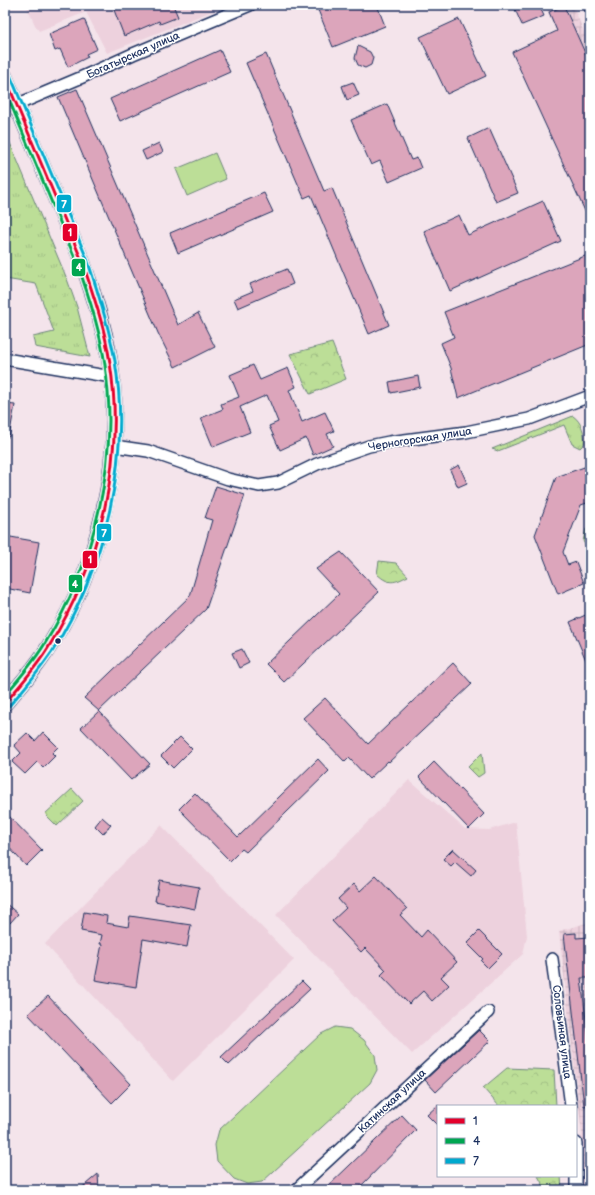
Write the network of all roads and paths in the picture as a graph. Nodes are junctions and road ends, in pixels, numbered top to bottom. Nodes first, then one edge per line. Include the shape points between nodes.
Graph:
1 (250, 5) edge
2 (5, 77) edge
3 (16, 104) junction
4 (5, 359) edge
5 (112, 377) junction
6 (590, 396) edge
7 (114, 446) junction
8 (5, 703) edge
9 (552, 959) dead end
10 (488, 1012) dead end
11 (571, 1105) edge
12 (576, 1177) edge
13 (296, 1190) edge
14 (576, 1190) edge

1 - 3 street, Богатырская улица
2 - 3 main road
3 - 5 main road via 82,261 101,319
4 - 5 street
5 - 7 main road
6 - 7 street, Черногорская улица via 529,419 466,432 369,446 317,464 278,483 260,486 228,480 148,451
7 - 8 main road via 100,527 73,603 53,640
9 - 11 street, Соловьиная улица
10 - 13 street, Катинская улица
12 - 14 street

